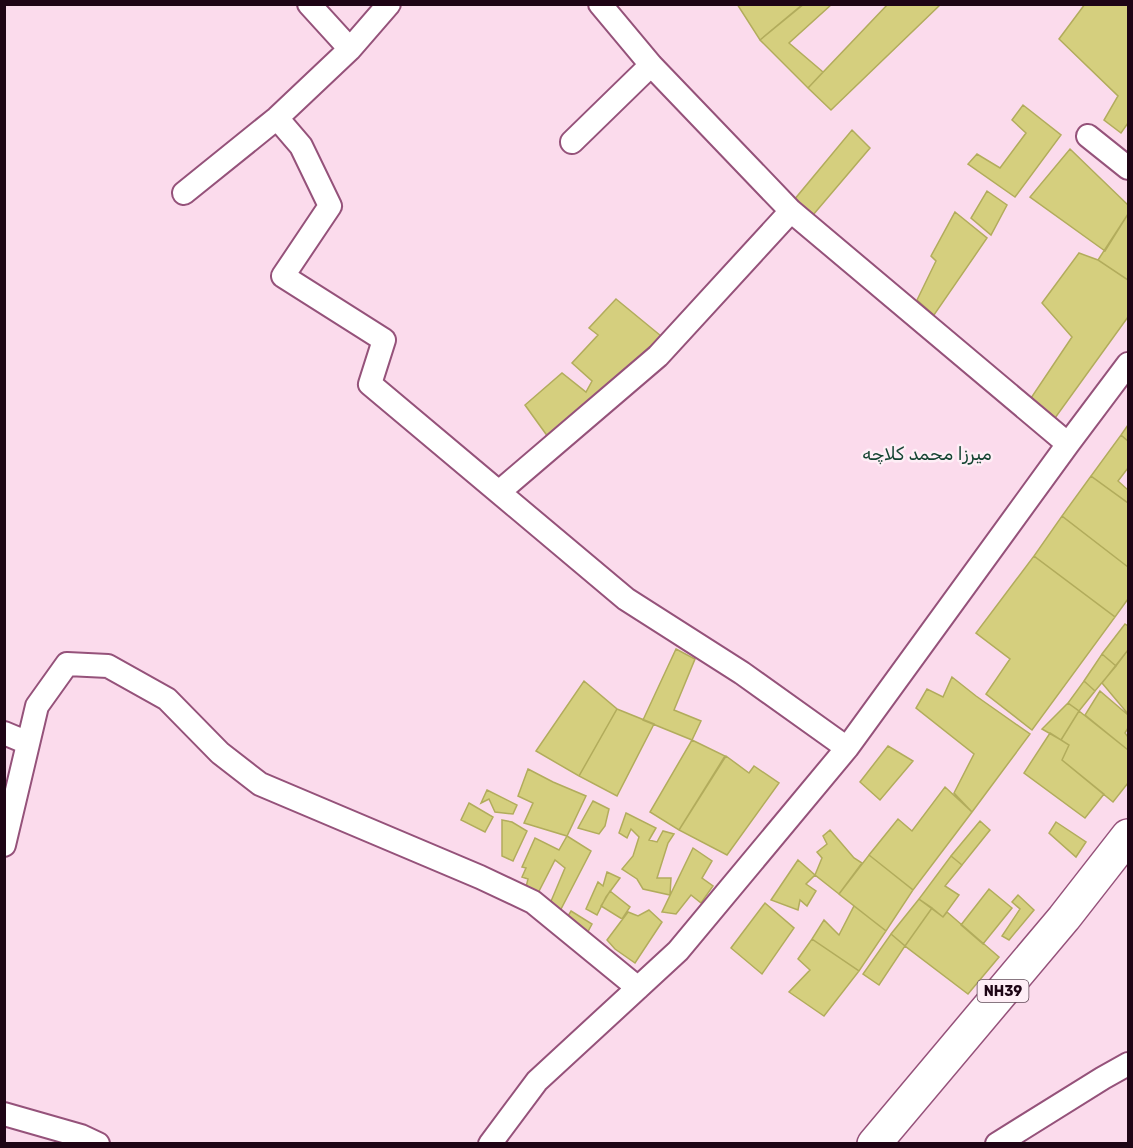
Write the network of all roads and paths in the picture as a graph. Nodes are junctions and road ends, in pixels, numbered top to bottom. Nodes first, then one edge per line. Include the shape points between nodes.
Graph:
1 (309, 4) edge
2 (390, 4) edge
3 (600, 4) edge
4 (350, 49) junction
5 (651, 65) junction
6 (277, 118) junction
7 (1088, 136) dead end
8 (572, 142) dead end
9 (1128, 168) edge
10 (184, 193) dead end
11 (791, 211) junction
12 (1128, 364) edge
13 (1068, 444) junction
14 (499, 492) junction
15 (4, 733) edge
16 (28, 743) junction
17 (847, 748) junction
18 (1128, 836) edge
19 (4, 845) edge
20 (638, 988) junction
21 (1128, 1064) edge
22 (4, 1114) edge
23 (98, 1143) edge
24 (490, 1143) edge
25 (874, 1143) edge
26 (997, 1143) edge

1 - 4 street
2 - 4 street
3 - 5 street
4 - 6 street
5 - 8 street
5 - 11 street
6 - 10 street
6 - 14 street via 301,146 330,206 283,276 384,340 370,384
7 - 9 street
11 - 13 street
11 - 14 street via 658,356
12 - 13 street
13 - 17 street
14 - 17 street via 626,599 742,673
15 - 16 street
16 - 19 street
16 - 20 street via 37,706 67,664 108,666 167,699 220,753 260,784 533,902
17 - 20 street via 678,951
18 - 25 main road, NH39
20 - 24 street via 537,1081
21 - 26 street
22 - 23 street

